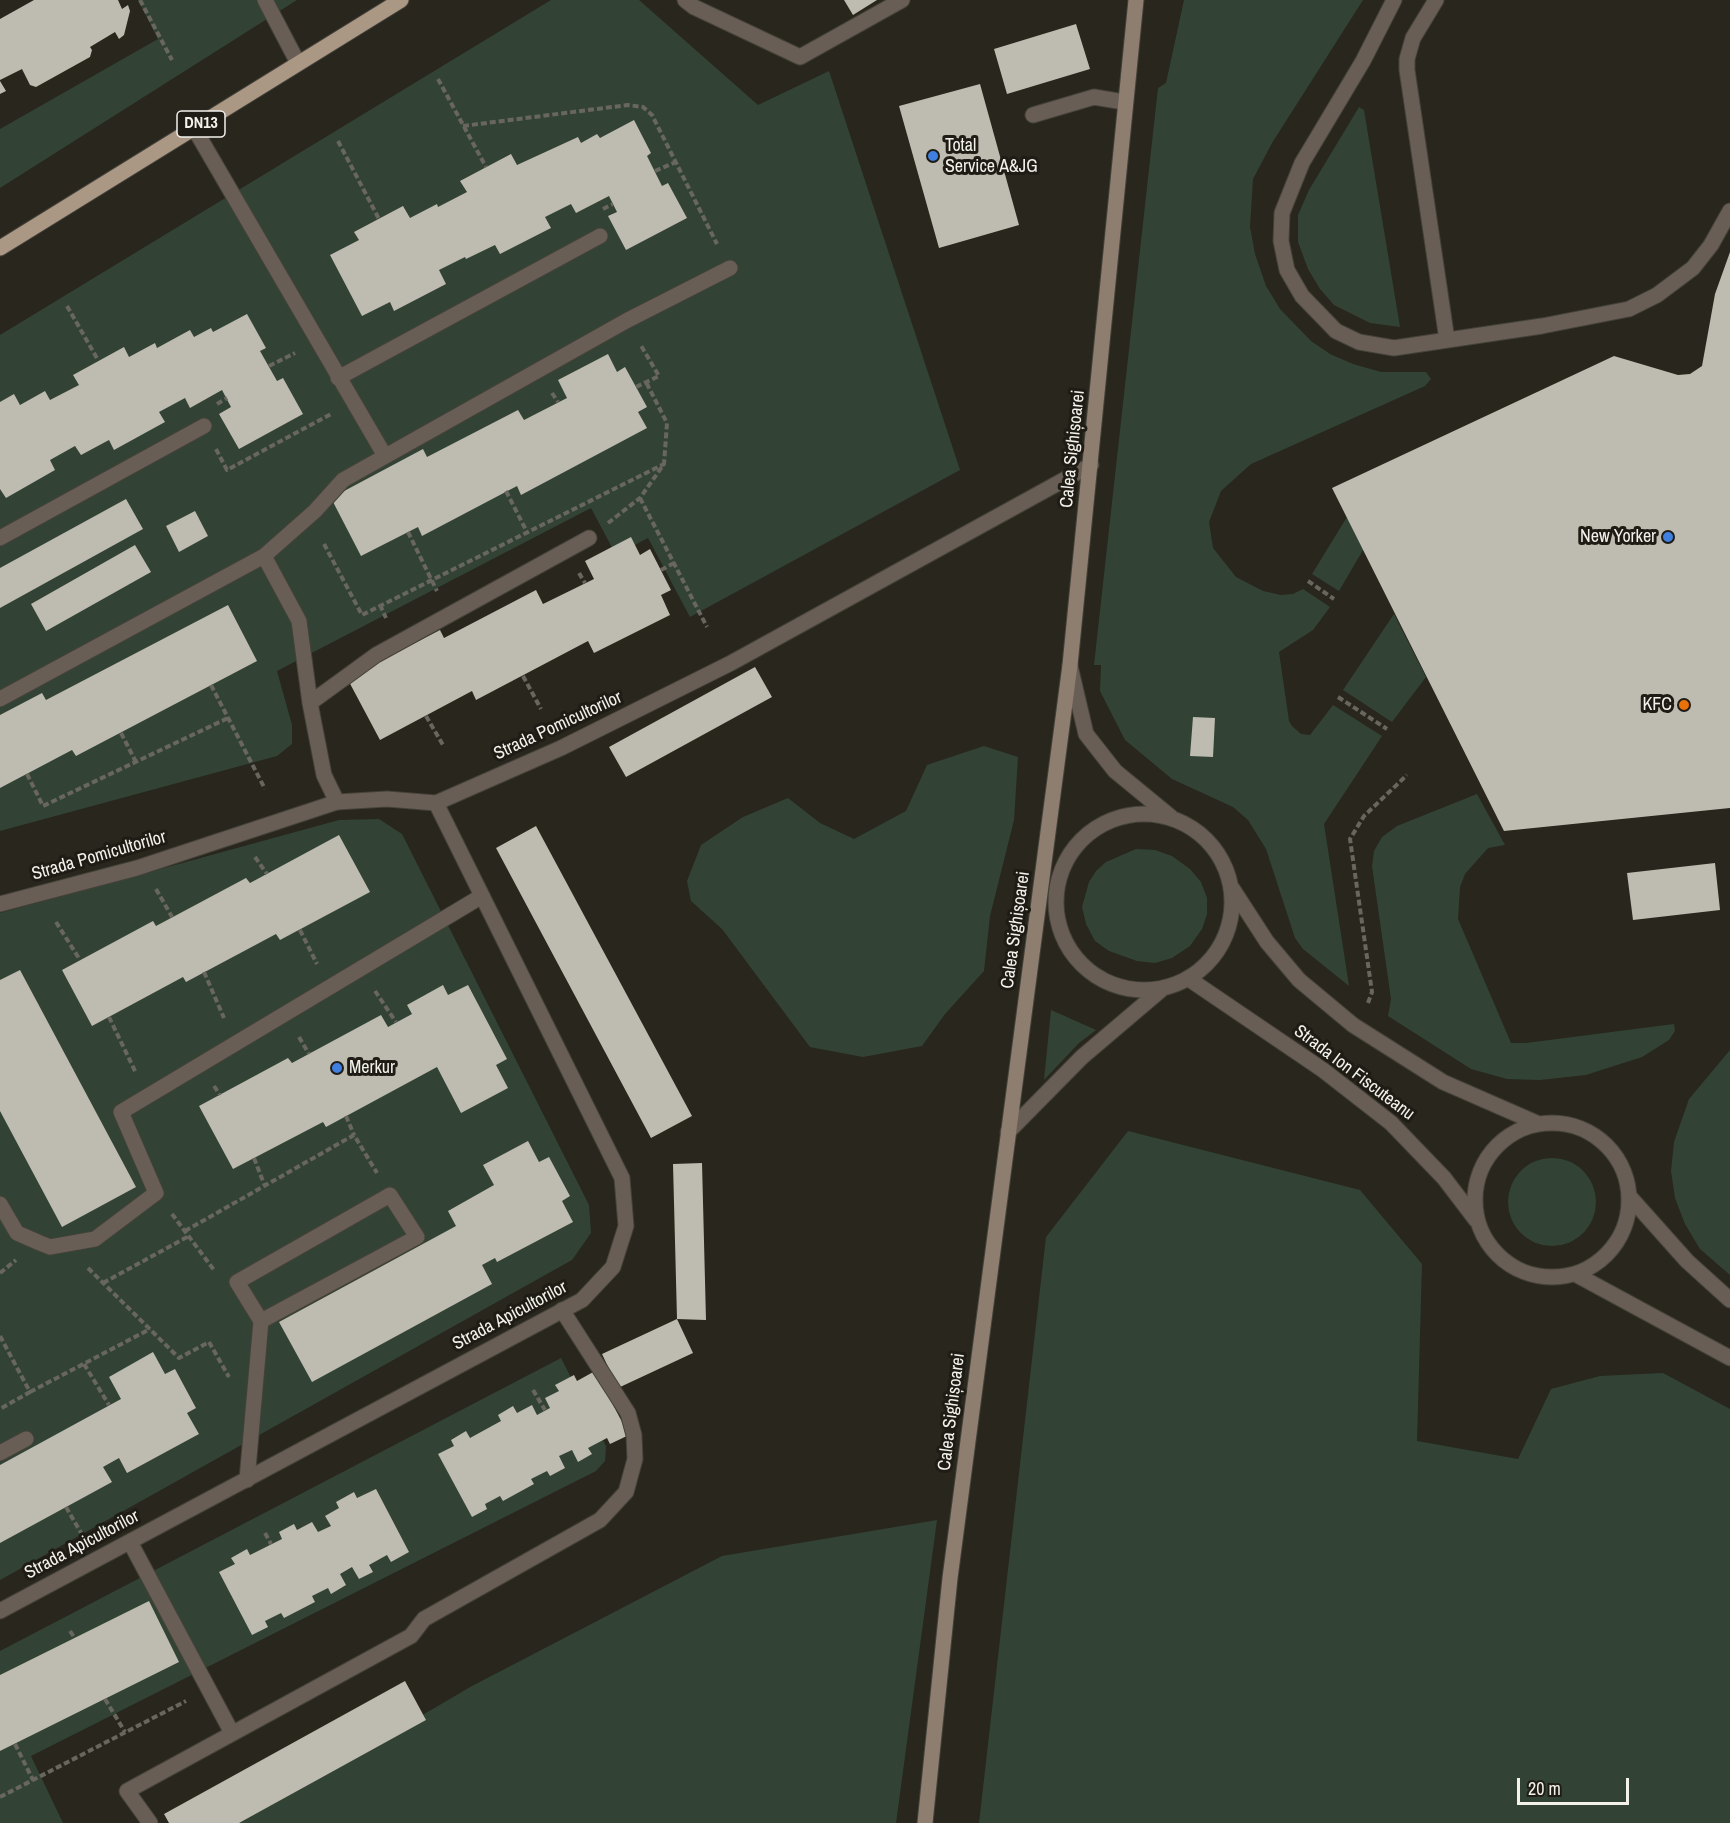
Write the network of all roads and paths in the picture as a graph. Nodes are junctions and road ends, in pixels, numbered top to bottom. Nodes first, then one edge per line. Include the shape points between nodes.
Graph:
1 (140, 0) edge
2 (265, 0) edge
3 (401, 0) edge
4 (685, 0) edge
5 (902, 0) edge
6 (1133, 0) edge
7 (1143, 0) edge
8 (1394, 0) edge
9 (1436, 0) edge
10 (1133, 42) junction
11 (172, 60) dead end
12 (298, 63) junction
13 (438, 80) dead end
14 (1124, 102) junction
15 (1033, 115) dead end
16 (463, 126) junction
17 (194, 128) junction
18 (339, 141) dead end
19 (676, 162) junction
20 (486, 167) dead end
21 (655, 171) dead end
22 (1730, 211) edge
23 (379, 219) dead end
24 (600, 236) dead end
25 (0, 248) edge
26 (729, 268) joint
27 (68, 306) dead end
28 (626, 321) junction
29 (1447, 340) junction
30 (98, 360) dead end
31 (338, 378) junction
32 (646, 382) junction
33 (636, 387) dead end
34 (227, 398) dead end
35 (352, 403) junction
36 (204, 426) junction
37 (385, 456) junction
38 (664, 464) junction
39 (1091, 465) junction
40 (506, 491) dead end
41 (640, 498) junction
42 (408, 532) dead end
43 (527, 532) junction
44 (0, 538) edge
45 (589, 538) joint
46 (324, 544) dead end
47 (264, 556) junction
48 (542, 563) junction
49 (674, 563) junction
50 (661, 570) dead end
51 (432, 580) junction
52 (1308, 581) dead end
53 (1334, 599) dead end
54 (449, 615) junction
55 (707, 627) dead end
56 (1070, 665) junction
57 (523, 676) dead end
58 (211, 685) dead end
59 (1338, 697) dead end
60 (0, 699) edge
61 (310, 703) junction
62 (541, 709) dead end
63 (426, 716) dead end
64 (228, 718) junction
65 (1387, 729) dead end
66 (121, 733) dead end
67 (443, 745) dead end
68 (136, 762) junction
69 (27, 774) dead end
70 (1407, 775) dead end
71 (265, 789) dead end
72 (337, 802) junction
73 (436, 803) junction
74 (1173, 818) junction
75 (250, 851) dead end
76 (267, 874) dead end
77 (1042, 883) junction
78 (154, 886) dead end
79 (1057, 887) junction
80 (1232, 888) junction
81 (482, 896) junction
82 (0, 904) edge
83 (172, 917) dead end
84 (56, 922) dead end
85 (300, 930) dead end
86 (80, 960) dead end
87 (361, 969) junction
88 (204, 972) dead end
89 (1188, 979) junction
90 (329, 987) junction
91 (1162, 989) junction
92 (1368, 1004) dead end
93 (109, 1017) dead end
94 (396, 1022) dead end
95 (236, 1044) junction
96 (147, 1096) junction
97 (346, 1116) dead end
98 (1539, 1124) junction
99 (1008, 1132) junction
100 (354, 1135) junction
101 (254, 1158) dead end
102 (264, 1184) junction
103 (156, 1193) junction
104 (390, 1195) junction
105 (1629, 1196) junction
106 (0, 1204) edge
107 (1476, 1220) junction
108 (185, 1231) junction
109 (189, 1236) junction
110 (64, 1245) junction
111 (1575, 1274) junction
112 (237, 1282) junction
113 (103, 1283) junction
114 (1730, 1300) edge
115 (562, 1310) junction
116 (261, 1321) junction
117 (150, 1329) junction
118 (0, 1336) edge
119 (1730, 1358) edge
120 (84, 1364) junction
121 (231, 1381) dead end
122 (533, 1390) dead end
123 (30, 1392) junction
124 (109, 1406) dead end
125 (0, 1409) edge
126 (546, 1410) dead end
127 (26, 1439) dead end
128 (0, 1453) edge
129 (247, 1480) junction
130 (66, 1507) dead end
131 (265, 1533) dead end
132 (86, 1541) dead end
133 (130, 1542) junction
134 (271, 1544) dead end
135 (0, 1611) edge
136 (70, 1631) dead end
137 (74, 1637) dead end
138 (208, 1689) junction
139 (105, 1699) dead end
140 (125, 1732) junction
141 (232, 1733) junction
142 (15, 1744) dead end
143 (33, 1780) junction
144 (0, 1797) edge
145 (150, 1823) edge
146 (925, 1823) edge

1 - 11 path
2 - 12 street
3 - 12 main road, DN13
4 - 5 street via 800,57
6 - 10 main road, Calea Sighișoarei
7 - 10 main road, Calea Sighișoarei
8 - 29 street via 1292,185 1282,213 1281,241 1287,270 1302,296 1336,331 1359,342 1394,348
9 - 29 street via 1413,39 1407,70
10 - 14 main road, Calea Sighișoarei
12 - 17 main road, DN13
13 - 16 path
14 - 15 street via 1094,97
14 - 39 main road, Calea Sighișoarei
16 - 19 path via 628,105 643,107 652,115
16 - 20 path
17 - 25 main road, DN13
17 - 31 street
18 - 23 path
19 - 21 path
19 - 26 path
22 - 29 street via 1693,268 1657,295 1629,309
24 - 31 street
26 - 28 street
27 - 30 path
28 - 32 path via 659,376
28 - 37 street
31 - 35 street
32 - 33 path
32 - 38 path via 667,423
34 - 36 path via 212,406
35 - 36 path via 227,470
35 - 37 street
36 - 44 street
37 - 47 street via 343,480
38 - 41 path
38 - 43 path
39 - 56 main road, Calea Sighișoarei
39 - 73 street, Strada Pomicultorilor via 731,663 561,748
40 - 43 path
41 - 45 path
41 - 49 path
42 - 51 path
43 - 48 path
43 - 51 path
45 - 48 street
46 - 51 path via 362,615
47 - 60 street
47 - 61 street via 299,621
48 - 54 street
49 - 50 path
49 - 55 path
51 - 54 path
52 - 53 path
54 - 61 street via 376,655
56 - 74 street via 1086,734 1115,771
56 - 77 main road, Calea Sighișoarei
57 - 62 path
58 - 64 path
59 - 65 path
61 - 72 street via 324,775
63 - 67 path
64 - 68 path
64 - 71 path
66 - 68 path
68 - 69 path via 43,806
70 - 92 path via 1364,816 1350,839 1372,992
72 - 73 street, Strada Pomicultorilor via 387,799
72 - 82 street, Strada Pomicultorilor via 137,868
73 - 81 street, Strada Apicultorilor
74 - 79 street via 1149,814 1123,816 1100,826 1080,842 1065,862
74 - 80 street via 1195,829 1212,845
75 - 76 path
77 - 79 street
77 - 99 main road, Calea Sighișoarei
78 - 83 path
79 - 91 street via 1056,912 1062,935 1075,957 1092,974 1114,986 1138,991
80 - 89 street via 1232,915 1224,940 1209,962
80 - 98 street, Strada Ion Fiscuteanu via 1267,942 1299,980 1353,1025 1443,1082
81 - 87 street
81 - 115 street, Strada Apicultorilor via 621,1178 626,1226 613,1267 582,1300
84 - 86 path
85 - 90 path
87 - 90 street
87 - 94 path
88 - 95 path
89 - 91 street
89 - 107 street, Strada Ion Fiscuteanu via 1323,1070 1391,1123 1444,1178
90 - 95 street
91 - 99 street via 1082,1057
93 - 96 path
95 - 96 street
96 - 103 street via 121,1112
97 - 100 path
98 - 105 street via 1565,1124 1589,1132 1610,1149 1623,1170
98 - 107 street via 1514,1132 1480,1170 1474,1195
99 - 146 main road, Calea Sighișoarei via 950,1578
100 - 102 path
100 - 104 path
101 - 102 path
102 - 108 path
103 - 108 path
103 - 110 street via 95,1239
104 - 112 street
104 - 116 street via 417,1237
105 - 111 street via 1626,1221 1615,1244 1598,1263
105 - 114 street via 1687,1261
106 - 110 street via 17,1233 50,1247
107 - 111 street via 1486,1243 1503,1261 1526,1274 1550,1278
108 - 109 path
109 - 112 path via 221,1279
109 - 113 path
110 - 113 path
111 - 119 street
112 - 116 street
113 - 117 path
115 - 129 street, Strada Apicultorilor
115 - 141 street via 628,1413 635,1459 626,1492 600,1520 424,1619 411,1636
116 - 129 street
117 - 120 path
117 - 121 path via 179,1358 209,1342
118 - 123 path
120 - 123 path
120 - 124 path
122 - 126 path
123 - 125 path
127 - 128 street
129 - 133 street, Strada Apicultorilor
130 - 132 path
131 - 134 path
133 - 135 street, Strada Apicultorilor
133 - 138 street
136 - 137 path
138 - 140 path
138 - 141 street
139 - 140 path
140 - 143 path
141 - 145 street via 127,1791
142 - 143 path
143 - 144 path

